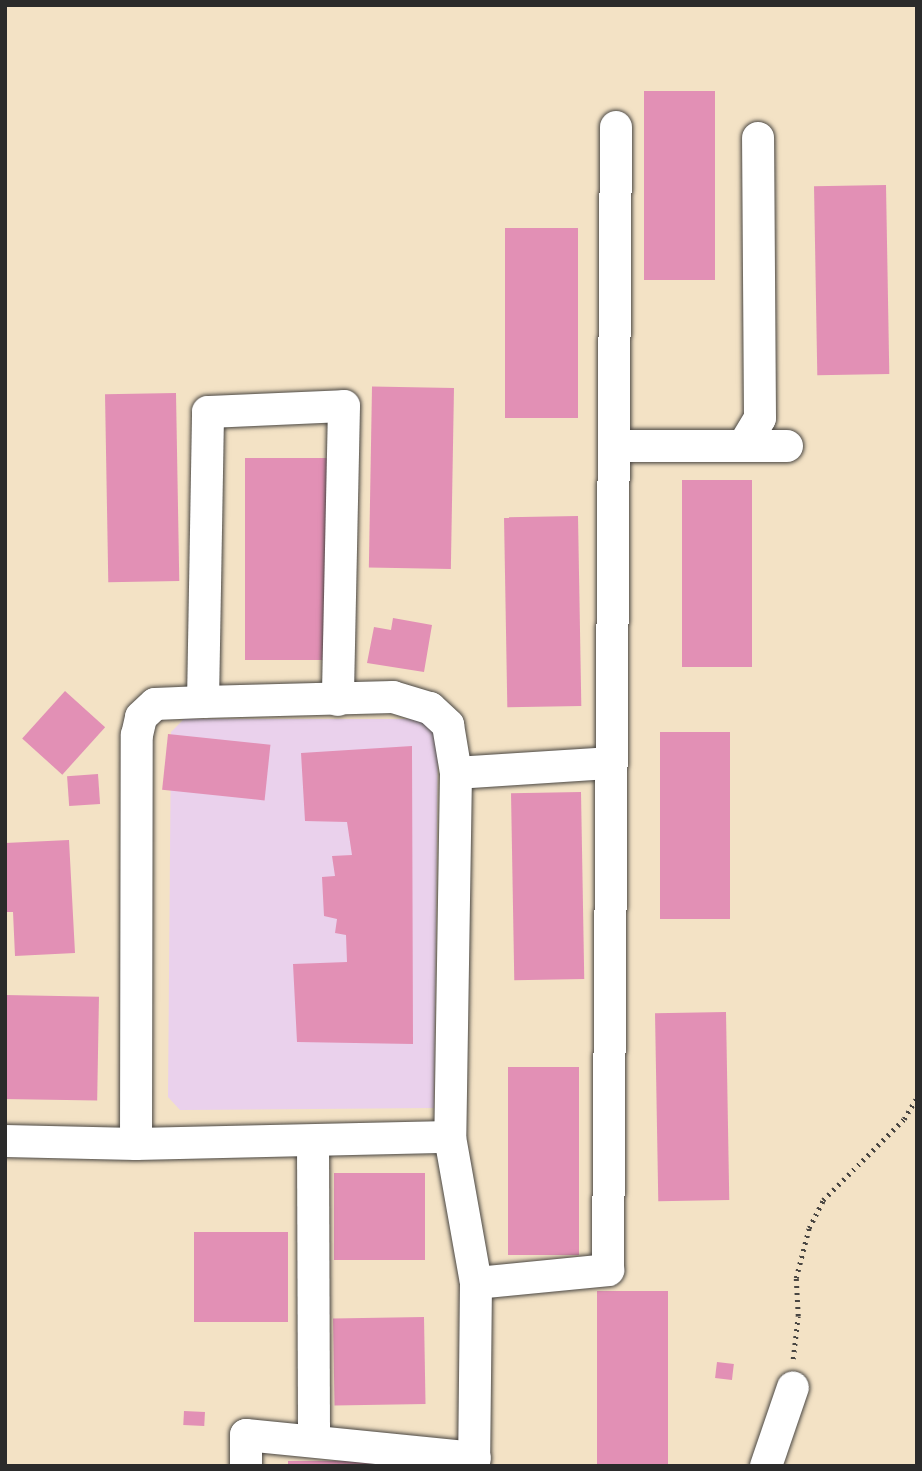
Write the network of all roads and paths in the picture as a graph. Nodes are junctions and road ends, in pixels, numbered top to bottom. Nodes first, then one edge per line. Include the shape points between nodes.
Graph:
1 (616, 127) dead end
2 (758, 138) dead end
3 (745, 443) junction
4 (615, 446) junction
5 (787, 446) dead end
6 (338, 700) junction
7 (203, 702) junction
8 (612, 763) junction
9 (456, 773) junction
10 (917, 1097) edge
11 (450, 1137) junction
12 (5, 1141) edge
13 (313, 1142) junction
14 (136, 1144) junction
15 (475, 1283) junction
16 (793, 1387) joint
17 (314, 1440) junction
18 (474, 1462) edge
19 (246, 1466) edge
20 (766, 1466) edge

1 - 4 street
2 - 3 street via 760,418
3 - 4 street
3 - 5 street
4 - 8 street
6 - 7 street
6 - 7 street via 344,406 208,412
6 - 9 street via 393,697 430,708 448,724
7 - 14 street via 155,704 141,717 136,735
8 - 9 street
8 - 15 street via 608,1270
9 - 11 street
10 - 16 path via 904,1119 823,1200 809,1228 796,1278
11 - 13 street
11 - 15 street
12 - 14 street
13 - 14 street
13 - 17 street
15 - 18 street
16 - 20 street
17 - 18 street
17 - 19 street via 246,1435

